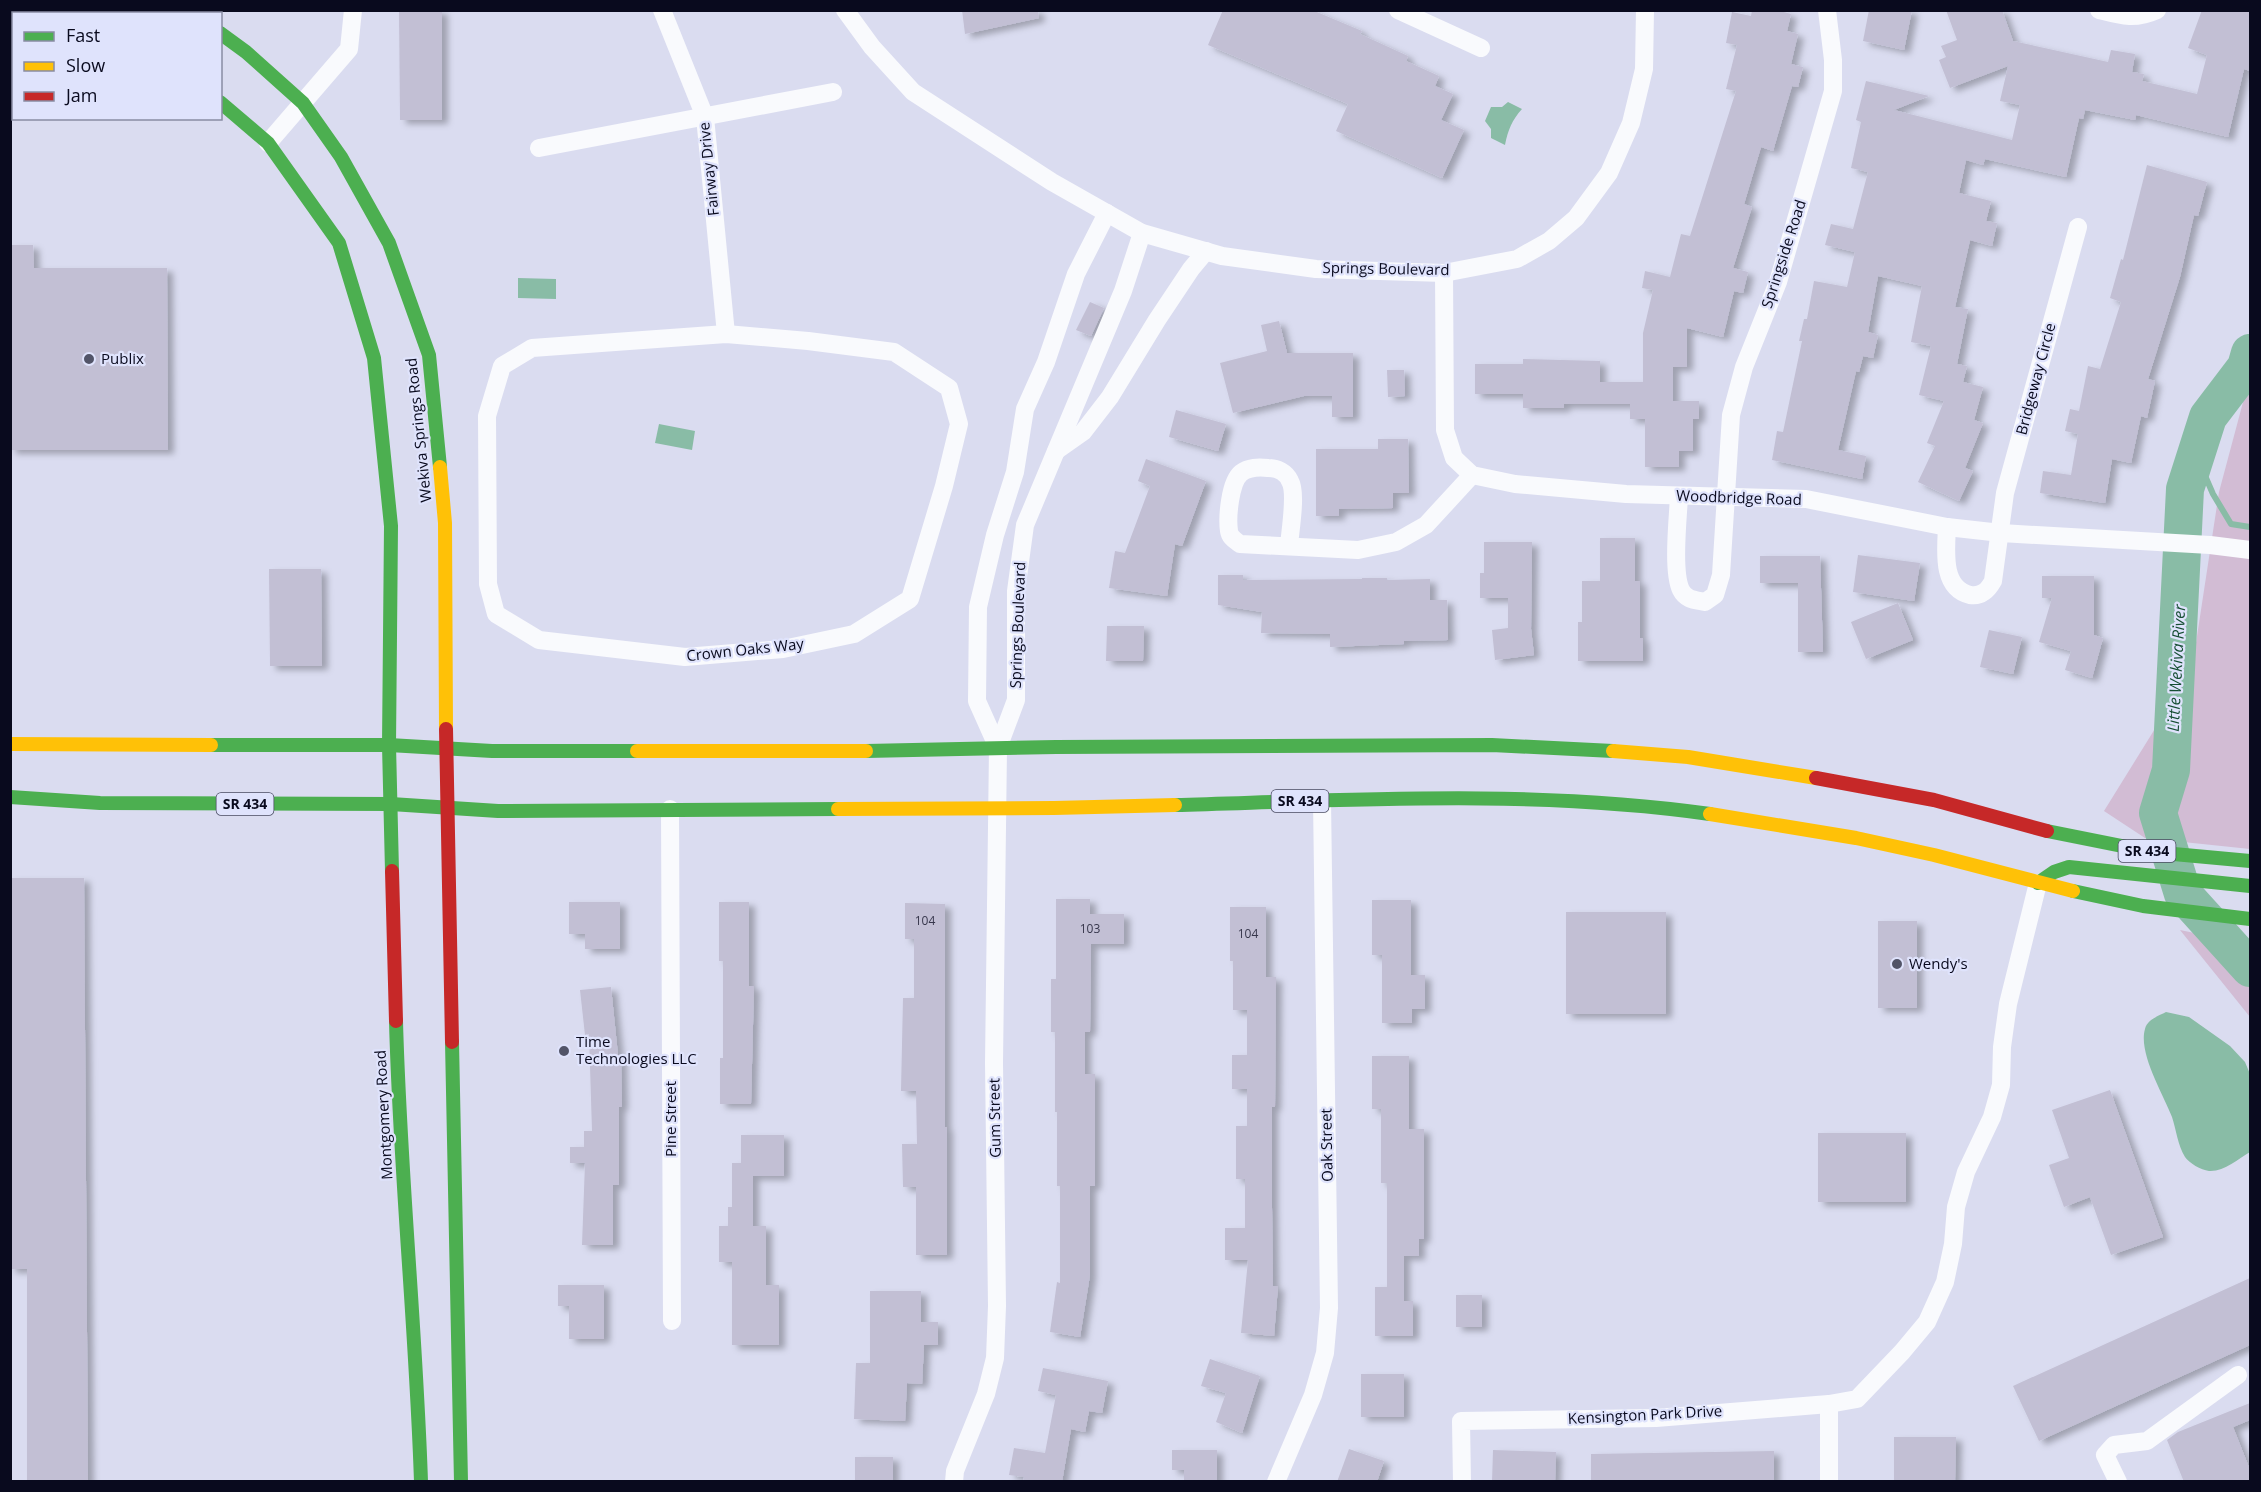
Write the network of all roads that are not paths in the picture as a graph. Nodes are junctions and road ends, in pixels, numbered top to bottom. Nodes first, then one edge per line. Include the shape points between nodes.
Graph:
1 (353, 10) edge
2 (662, 10) edge
3 (845, 10) edge
4 (1398, 10) edge
5 (1645, 10) edge
6 (1827, 10) edge
7 (2099, 10) edge
8 (2157, 10) edge
9 (222, 34) edge
10 (1481, 48) dead end
11 (833, 92) dead end
12 (303, 103) junction
13 (222, 104) edge
14 (705, 117) junction
15 (268, 142) junction
16 (539, 148) dead end
17 (1107, 213) junction
18 (2078, 227) dead end
19 (1142, 233) junction
20 (1206, 251) junction
21 (1444, 273) junction
22 (726, 334) junction
23 (1056, 451) junction
24 (1472, 475) junction
25 (1726, 495) junction
26 (1679, 496) junction
27 (1947, 527) junction
28 (2001, 533) junction
29 (1289, 546) junction
30 (2250, 550) edge
31 (10, 744) edge
32 (389, 745) junction
33 (446, 748) junction
34 (998, 748) junction
35 (10, 797) edge
36 (1322, 800) junction
37 (391, 804) junction
38 (448, 807) junction
39 (996, 808) junction
40 (670, 810) junction
41 (2250, 861) edge
42 (2038, 883) junction
43 (2250, 886) edge
44 (2250, 919) edge
45 (672, 1321) dead end
46 (2238, 1375) dead end
47 (1829, 1404) junction
48 (421, 1482) edge
49 (461, 1482) edge
50 (954, 1482) edge
51 (1276, 1482) edge
52 (1462, 1482) edge
53 (1829, 1482) edge
54 (2118, 1482) edge

1 - 12 street via 349,50
2 - 14 street, Fairway Drive
3 - 17 street, Springs Boulevard via 913,92
4 - 10 street
5 - 21 street, Springs Boulevard via 1644,69 1631,123 1610,173 1576,218 1549,241 1517,259
6 - 25 street, Springside Road via 1833,91 1778,282 1744,367 1731,415
7 - 8 street via 2141,17
9 - 12 main road, Wekiva Springs Road
11 - 14 street
12 - 15 street
12 - 33 main road, Wekiva Springs Road via 341,156 389,243 429,355 445,523
13 - 15 main road
14 - 16 street
14 - 22 street, Fairway Drive
15 - 32 main road via 339,243 374,358 391,526
17 - 19 street, Springs Boulevard
17 - 34 street via 1076,274 1046,362 1025,409 1015,472 978,607 977,701
18 - 28 street, Bridgeway Circle via 2005,493
19 - 20 street, Springs Boulevard
19 - 23 street, Springs Boulevard
20 - 21 street, Springs Boulevard via 1316,269
20 - 23 street via 1110,397 1083,432
21 - 24 street via 1445,430 1454,458
22 - 22 street, Crown Oaks Way via 532,348 501,366 487,416 488,584 496,614 539,640 685,657 783,650 854,634 910,599 959,424 950,388 894,352
23 - 34 street, Springs Boulevard via 1025,525 1016,591 1016,700
24 - 26 street, Woodbridge Road via 1515,484
24 - 29 street via 1426,525 1396,542 1358,550
25 - 26 street, Woodbridge Road
25 - 26 street, Springside Road via 1721,575 1715,595 1705,602 1689,600 1681,591 1677,575
25 - 27 street, Woodbridge Road via 1806,499
27 - 28 street, Woodbridge Road
27 - 28 street, Bridgeway Circle via 1946,563 1952,580 1962,593 1975,596 1987,592 1993,581
28 - 30 street, Woodbridge Road via 2210,544
29 - 29 street via 1240,544 1232,539 1231,492 1242,472 1255,467 1274,468 1285,473 1291,482
31 - 32 main road, SR 434
32 - 33 main road, SR 434
32 - 37 main road, Montgomery Road
33 - 34 main road, SR 434
33 - 38 main road
34 - 39 street, Gum Street
34 - 41 main road, SR 434 via 1492,745 1688,756 1934,800 2087,840 2152,852
35 - 37 main road, SR 434 via 100,802
36 - 39 main road, SR 434
36 - 42 main road, SR 434 via 1474,797 1667,808 1856,838
36 - 51 street, Oak Street via 1329,1308 1325,1353
37 - 38 main road, SR 434
37 - 48 main road, Montgomery Road via 398,1082
38 - 40 main road, SR 434 via 498,811
38 - 49 main road
39 - 40 main road, SR 434
39 - 50 street, Gum Street via 995,1358
40 - 45 street, Pine Street
42 - 43 main road via 2069,867
42 - 44 main road, SR 434 via 2143,906
42 - 47 street, Kensington Park Drive via 2008,1004 2001,1085 1956,1207 1945,1282 1927,1322 1902,1352 1857,1399
46 - 54 street via 2148,1440 2114,1445 2105,1455
47 - 52 street, Kensington Park Drive via 1656,1418 1461,1421
47 - 53 street

